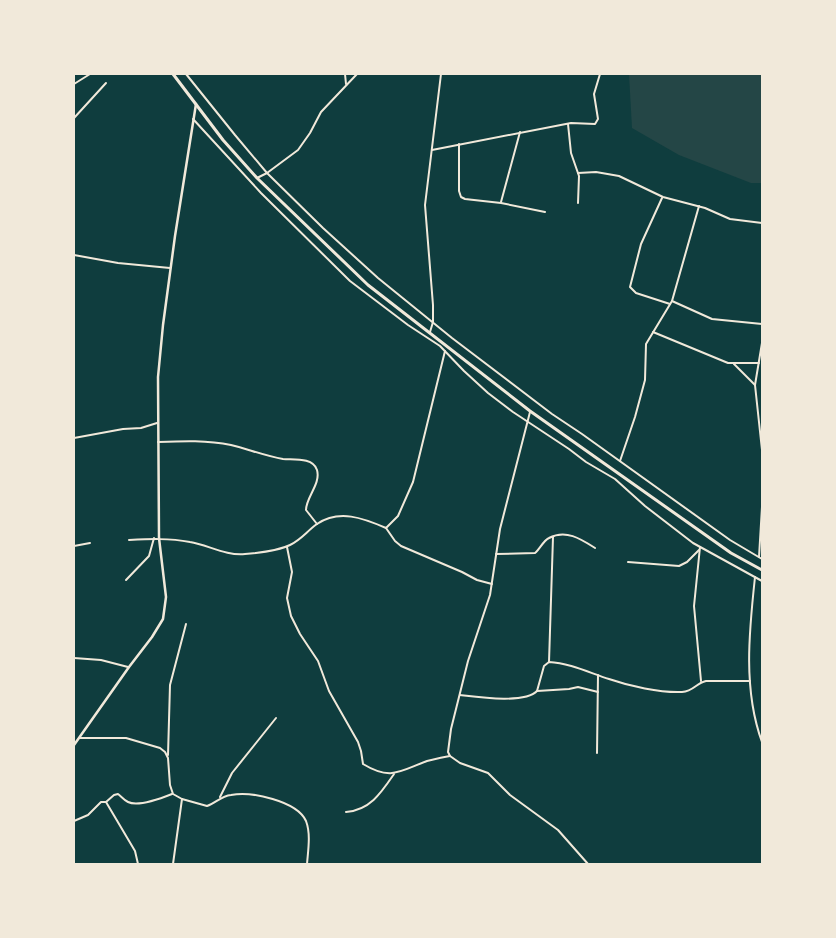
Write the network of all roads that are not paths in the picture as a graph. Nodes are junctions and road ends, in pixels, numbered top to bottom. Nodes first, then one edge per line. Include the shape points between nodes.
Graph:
1 (90, 74) edge
2 (173, 74) edge
3 (186, 74) edge
4 (345, 74) edge
5 (357, 74) edge
6 (441, 74) edge
7 (600, 74) edge
8 (106, 83) dead end
9 (74, 84) edge
10 (346, 84) junction
11 (196, 104) junction
12 (74, 118) edge
13 (193, 119) junction
14 (568, 124) junction
15 (520, 132) junction
16 (459, 144) junction
17 (432, 150) junction
18 (268, 173) junction
19 (578, 173) junction
20 (257, 178) junction
21 (663, 197) junction
22 (578, 202) dead end
23 (501, 204) junction
24 (699, 206) junction
25 (546, 212) dead end
26 (762, 224) edge
27 (74, 255) edge
28 (171, 268) junction
29 (672, 301) junction
30 (670, 304) junction
31 (433, 322) junction
32 (762, 324) edge
33 (652, 332) junction
34 (430, 333) junction
35 (762, 343) edge
36 (445, 351) junction
37 (759, 363) junction
38 (734, 364) junction
39 (755, 385) junction
40 (530, 411) junction
41 (528, 422) junction
42 (157, 423) junction
43 (74, 438) edge
44 (158, 442) junction
45 (762, 450) edge
46 (620, 461) junction
47 (762, 507) edge
48 (317, 524) junction
49 (386, 528) junction
50 (553, 537) junction
51 (154, 538) junction
52 (159, 538) junction
53 (129, 540) dead end
54 (90, 542) dead end
55 (74, 546) edge
56 (286, 547) junction
57 (596, 548) dead end
58 (699, 548) junction
59 (496, 554) junction
60 (761, 558) edge
61 (628, 562) dead end
62 (762, 570) edge
63 (755, 577) junction
64 (126, 580) dead end
65 (762, 581) edge
66 (492, 584) junction
67 (186, 624) dead end
68 (74, 658) edge
69 (549, 662) junction
70 (129, 667) junction
71 (598, 675) junction
72 (750, 681) junction
73 (702, 682) junction
74 (537, 691) junction
75 (598, 692) junction
76 (460, 695) junction
77 (276, 718) dead end
78 (79, 738) junction
79 (762, 742) edge
80 (74, 745) edge
81 (597, 753) dead end
82 (450, 756) junction
83 (168, 758) junction
84 (394, 774) junction
85 (173, 794) junction
86 (219, 798) junction
87 (182, 799) junction
88 (106, 802) junction
89 (346, 812) dead end
90 (74, 822) edge
91 (138, 864) edge
92 (173, 864) edge
93 (307, 864) edge
94 (588, 864) edge

1 - 9 street
2 - 11 main road
3 - 18 street
4 - 10 street
5 - 10 street
6 - 17 street
7 - 14 street via 594,94 597,122
8 - 12 street
10 - 18 street via 321,112 298,150
11 - 13 street
11 - 20 main road
13 - 28 street
13 - 36 street via 261,193 350,281
14 - 15 street
14 - 19 street via 571,153
15 - 16 street
15 - 23 street
16 - 17 street
16 - 23 street via 460,196
17 - 31 street via 425,204
18 - 20 street
18 - 31 street via 361,263
19 - 21 street via 619,176
19 - 22 street
20 - 34 main road via 368,285
21 - 24 street
21 - 30 street via 641,244 630,287
23 - 25 street
24 - 26 street via 730,218
24 - 29 street
27 - 28 street
28 - 42 street via 158,377
29 - 30 street
29 - 32 street via 714,320
30 - 33 street
31 - 34 street
31 - 46 street via 534,401
33 - 38 street
33 - 46 street via 645,346 644,385
34 - 40 main road
35 - 37 street
36 - 41 street via 488,393
36 - 49 street via 413,482 398,516
37 - 38 street
37 - 39 street
38 - 39 street
39 - 45 street
40 - 41 street
40 - 62 main road via 731,553
41 - 58 street via 615,478
41 - 59 street
42 - 43 street
42 - 44 street
44 - 48 street via 224,444 312,464 317,475 306,510
44 - 52 street
46 - 60 street via 730,540
47 - 60 street
48 - 49 street via 344,515
48 - 56 street via 303,538
49 - 66 street via 401,546
50 - 57 street via 572,535
50 - 59 street via 534,553
50 - 69 street
51 - 52 street
51 - 53 street
51 - 64 street via 149,556
52 - 56 street via 188,541 238,554
52 - 70 street via 166,590 163,619
54 - 55 street
56 - 84 street via 292,572 287,600 294,624 318,661 329,691 359,744 362,762 378,771
58 - 61 street via 687,562 675,566
58 - 63 street
58 - 73 street via 694,606
59 - 66 street
63 - 65 street
63 - 72 street via 750,623
66 - 76 street
67 - 83 street via 171,679
68 - 70 street via 97,659
69 - 71 street
69 - 74 street via 544,666
70 - 78 street
71 - 73 street via 674,692 690,691
71 - 75 street
72 - 73 street
72 - 79 street
74 - 75 street via 579,687
74 - 76 street via 531,696 516,698
75 - 81 street
76 - 82 street via 449,739
77 - 86 street via 232,773
78 - 80 street
78 - 83 street via 129,738 160,748
82 - 84 street
82 - 94 street via 488,773 510,795 558,830
83 - 85 street
84 - 89 street via 373,802 360,810
85 - 87 street
85 - 88 street via 136,803 128,802 118,794
86 - 87 street via 207,806
86 - 93 street via 234,794 263,796 299,813 306,821 308,832
87 - 92 street
88 - 90 street via 101,802 84,818
88 - 91 street via 136,851

